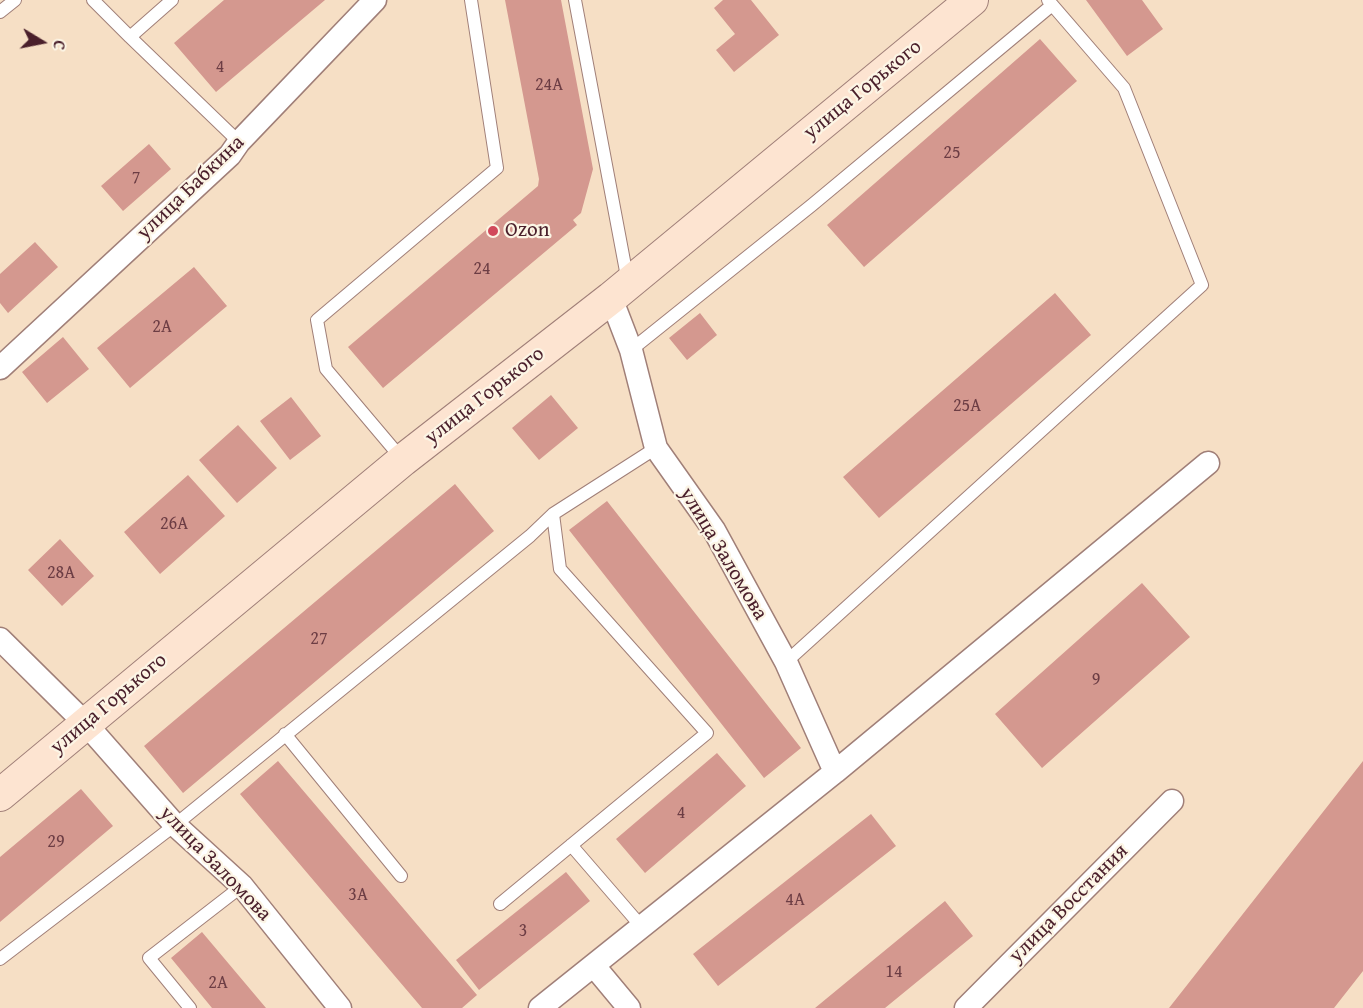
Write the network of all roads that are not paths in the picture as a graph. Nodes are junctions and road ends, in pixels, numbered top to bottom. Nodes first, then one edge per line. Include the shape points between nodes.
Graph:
1 (15, 0) edge
2 (93, 0) edge
3 (172, 0) edge
4 (375, 0) edge
5 (471, 0) edge
6 (575, 0) edge
7 (972, 0) edge
8 (1050, 3) edge
9 (0, 12) edge
10 (130, 37) junction
11 (239, 142) junction
12 (619, 291) junction
13 (631, 350) junction
14 (0, 368) edge
15 (656, 448) junction
16 (403, 460) junction
17 (1208, 463) dead end
18 (554, 514) junction
19 (0, 639) edge
20 (786, 662) junction
21 (86, 724) junction
22 (285, 734) junction
23 (835, 772) junction
24 (0, 795) edge
25 (1172, 801) dead end
26 (175, 825) junction
27 (571, 845) junction
28 (401, 876) dead end
29 (242, 886) junction
30 (500, 904) dead end
31 (641, 927) junction
32 (0, 959) edge
33 (594, 966) junction
34 (190, 1008) edge
35 (340, 1008) edge
36 (540, 1008) edge
37 (629, 1008) edge
38 (966, 1008) edge

1 - 9 lane
2 - 10 lane
3 - 10 lane
4 - 11 street, улица Бабкина
5 - 16 lane via 497,168 317,320 326,369
6 - 12 lane
7 - 12 street, улица Горького
8 - 13 lane via 812,205
8 - 20 lane via 1124,88 1202,285
10 - 11 lane
11 - 14 street, улица Бабкина via 230,155
12 - 13 street, улица Заломова
12 - 16 street, улица Горького
13 - 15 street, улица Заломова
15 - 18 lane
15 - 20 street, улица Заломова via 714,530
16 - 21 street, улица Горького
17 - 23 street
18 - 22 lane
18 - 27 lane via 560,569 706,733
19 - 21 street, улица Заломова
20 - 23 street, улица Заломова
21 - 24 street, улица Горького
21 - 26 street, улица Заломова
22 - 26 lane
22 - 28 lane
23 - 31 street
25 - 38 street, улица Восстания
26 - 29 street, улица Заломова
26 - 32 lane
27 - 30 lane
27 - 31 lane
29 - 34 lane via 149,958
29 - 35 street, улица Заломова
31 - 33 street
33 - 36 street
33 - 37 street

